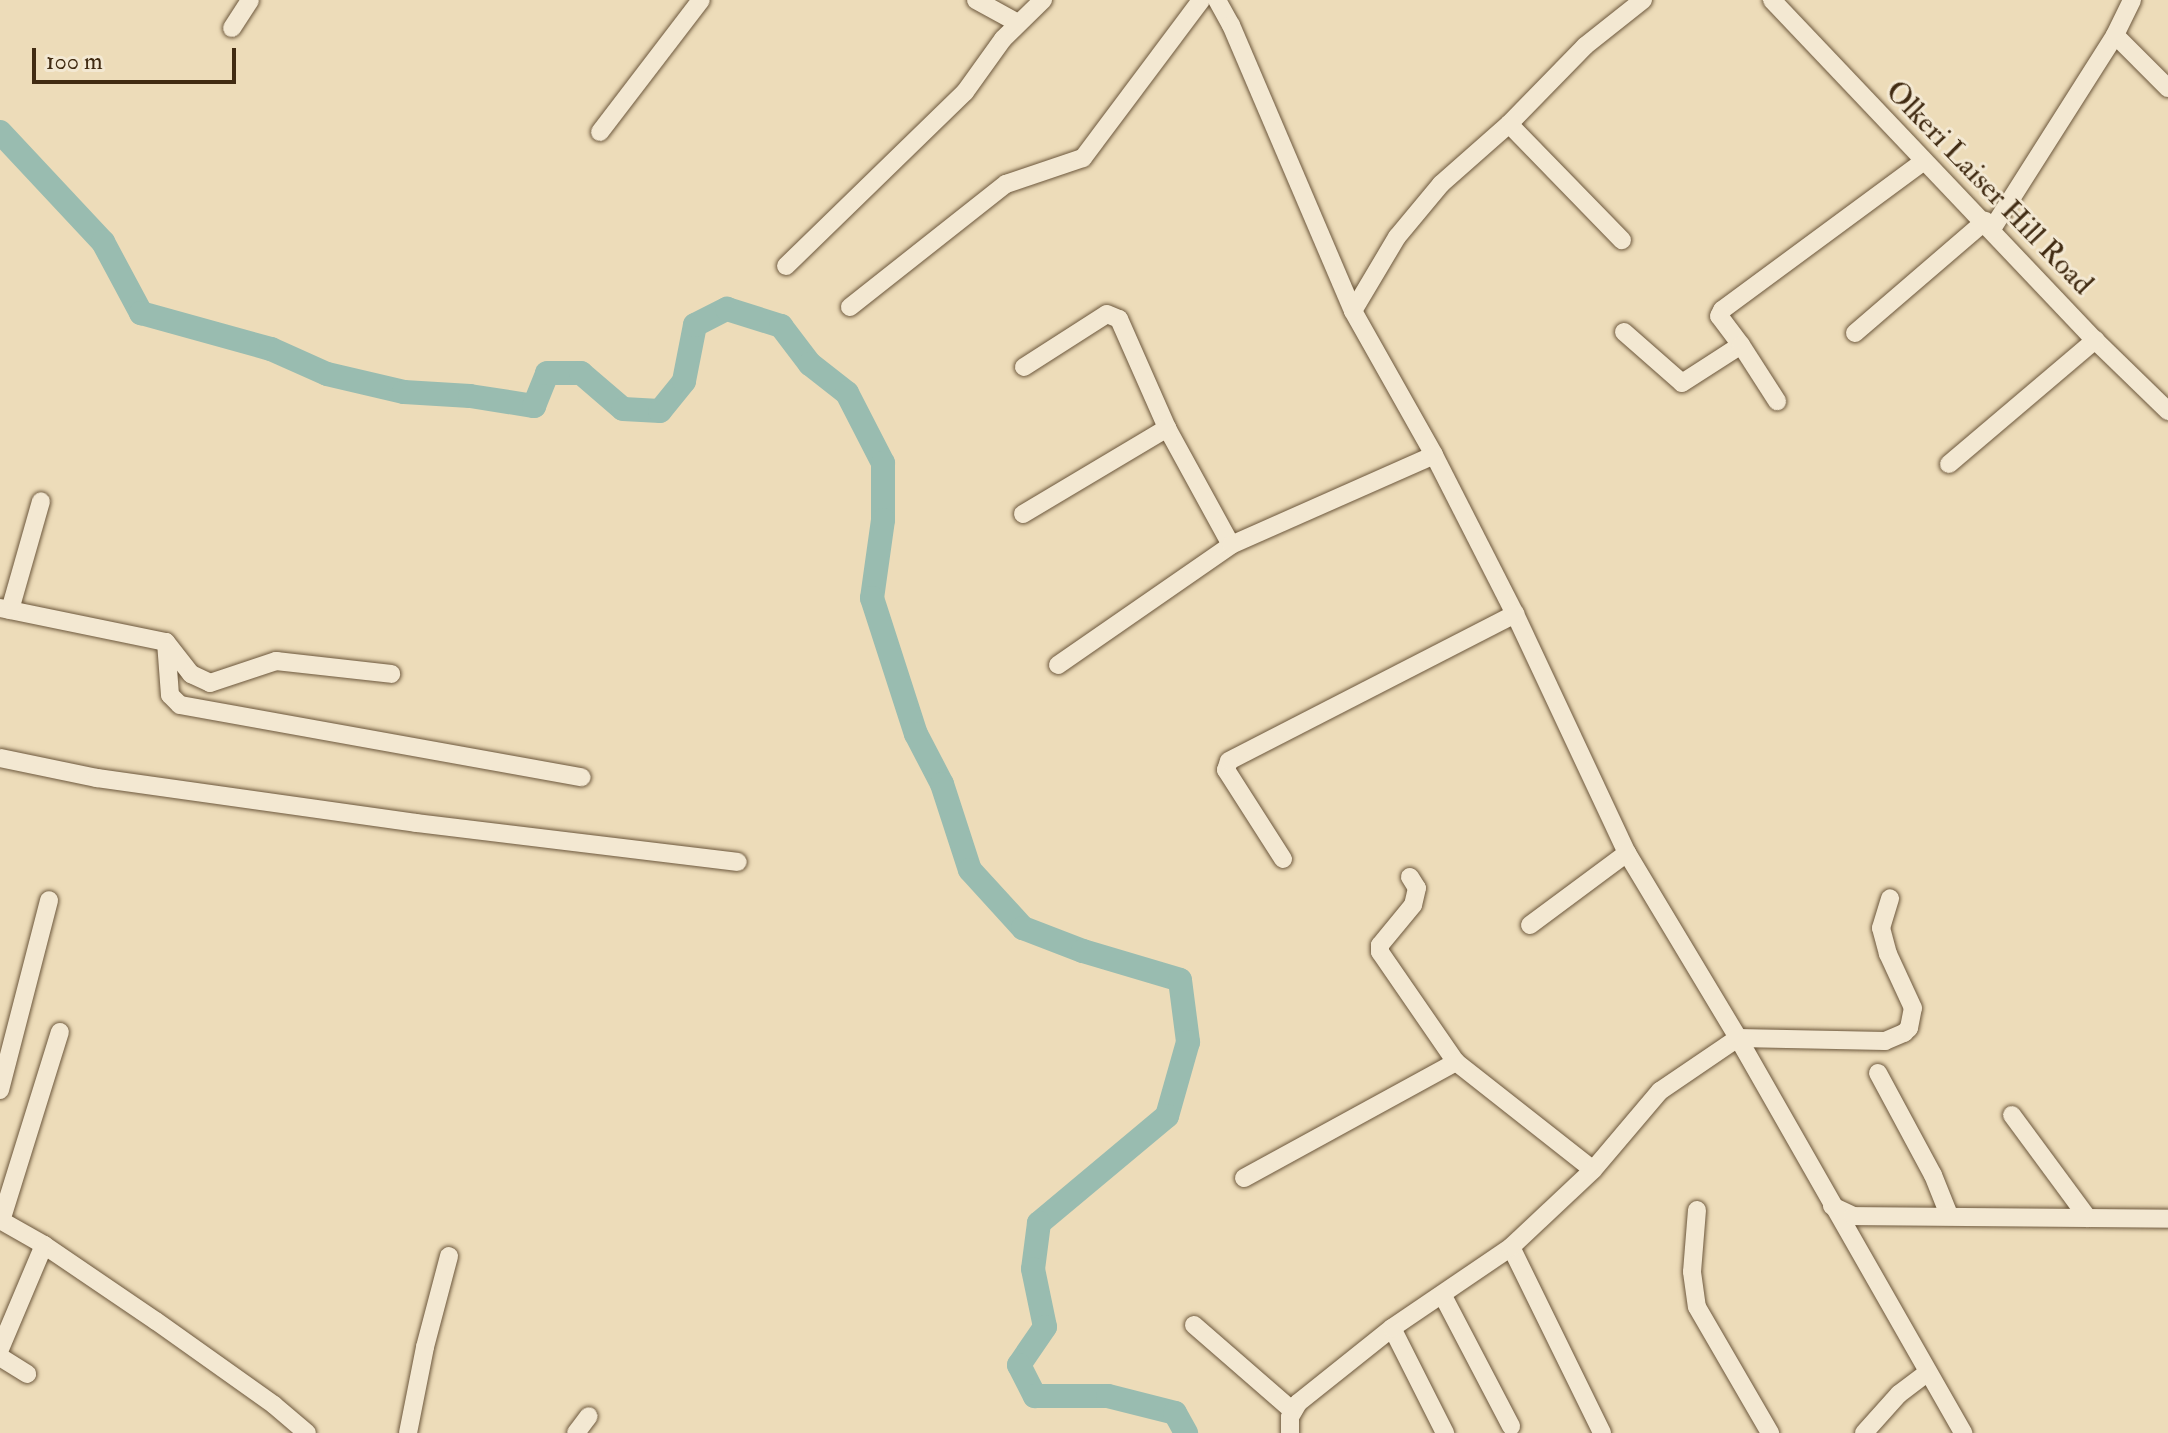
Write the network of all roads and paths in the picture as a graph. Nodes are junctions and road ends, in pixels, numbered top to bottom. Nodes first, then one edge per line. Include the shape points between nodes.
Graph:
1 (250, 0) edge
2 (701, 0) edge
3 (976, 0) edge
4 (1043, 0) edge
5 (1201, 0) edge
6 (1217, 0) edge
7 (1643, 0) edge
8 (1772, 0) edge
9 (2132, 0) edge
10 (1018, 23) junction
11 (232, 28) dead end
12 (2115, 35) junction
13 (2168, 88) edge
14 (1509, 124) junction
15 (600, 132) dead end
16 (1924, 161) junction
17 (1988, 225) junction
18 (1622, 240) dead end
19 (786, 266) dead end
20 (850, 307) dead end
21 (1353, 311) junction
22 (1624, 332) dead end
23 (1855, 333) dead end
24 (2095, 340) junction
25 (1741, 345) junction
26 (1024, 367) dead end
27 (1777, 401) dead end
28 (2168, 411) edge
29 (1167, 428) junction
30 (1434, 455) junction
31 (1949, 464) dead end
32 (41, 501) dead end
33 (1023, 514) dead end
34 (1231, 545) junction
35 (5, 609) edge
36 (1515, 614) junction
37 (166, 642) junction
38 (1058, 665) dead end
39 (391, 674) dead end
40 (0, 758) edge
41 (582, 777) dead end
42 (1627, 853) junction
43 (1283, 859) dead end
44 (738, 862) dead end
45 (1410, 877) dead end
46 (1890, 898) dead end
47 (49, 900) dead end
48 (1530, 925) dead end
49 (60, 1032) dead end
50 (1738, 1038) junction
51 (1456, 1062) junction
52 (1878, 1073) dead end
53 (0, 1090) edge
54 (2012, 1115) dead end
55 (1593, 1170) junction
56 (1244, 1178) dead end
57 (1832, 1206) junction
58 (1697, 1210) dead end
59 (1949, 1215) junction
60 (2088, 1218) junction
61 (2168, 1219) edge
62 (1, 1220) edge
63 (44, 1245) junction
64 (1511, 1247) junction
65 (449, 1256) dead end
66 (1443, 1296) junction
67 (1194, 1325) dead end
68 (1392, 1328) junction
69 (0, 1349) edge
70 (0, 1357) edge
71 (1927, 1373) junction
72 (27, 1374) dead end
73 (1293, 1411) junction
74 (589, 1416) dead end
75 (1511, 1426) dead end
76 (307, 1433) edge
77 (408, 1433) edge
78 (576, 1433) edge
79 (1290, 1433) edge
80 (1445, 1433) edge
81 (1602, 1433) edge
82 (1770, 1433) edge
83 (1864, 1433) edge
84 (1963, 1433) edge

1 - 11 street
2 - 15 street
3 - 10 street
4 - 10 street
5 - 20 street via 1083,158 1006,184
6 - 21 street
7 - 14 street via 1585,46
8 - 16 street, Olkeri Laiser Hill Road
9 - 12 street
10 - 19 street via 965,92
12 - 13 street
12 - 17 street
14 - 18 street
14 - 21 street via 1441,184 1397,237
16 - 17 street, Olkeri Laiser Hill Road
16 - 25 street via 1722,310 1719,316
17 - 23 street
17 - 24 street, Olkeri Laiser Hill Road
21 - 30 street
22 - 25 street via 1678,383
24 - 28 street, Olkeri Laiser Hill Road
24 - 31 street
25 - 27 street
26 - 29 street via 1112,315 1119,319
29 - 33 street
29 - 34 street
30 - 34 street
30 - 36 street
32 - 35 street
34 - 38 street
35 - 37 street
36 - 42 street
36 - 43 street via 1229,761 1226,770
37 - 39 street via 191,674 210,683 276,661
37 - 41 street via 170,695 180,705
40 - 44 street via 97,778
42 - 48 street
42 - 50 street
45 - 51 street via 1417,888 1411,910 1379,948
46 - 50 street via 1881,928 1913,1008 1909,1028 1885,1041
47 - 53 street
49 - 62 street
50 - 55 street via 1660,1091
50 - 57 street
51 - 55 street
51 - 56 street
52 - 59 street
54 - 60 street
55 - 64 street
57 - 59 street via 1853,1216
57 - 71 street
58 - 82 street via 1692,1286 1697,1307
59 - 60 street
60 - 61 street
62 - 63 street
63 - 69 street
63 - 76 street via 251,1388
64 - 66 street
64 - 81 street
65 - 77 street
66 - 68 street
66 - 75 street
67 - 73 street
68 - 73 street
68 - 80 street
70 - 72 street
71 - 83 street via 1899,1394
71 - 84 street
73 - 79 street
74 - 78 street

